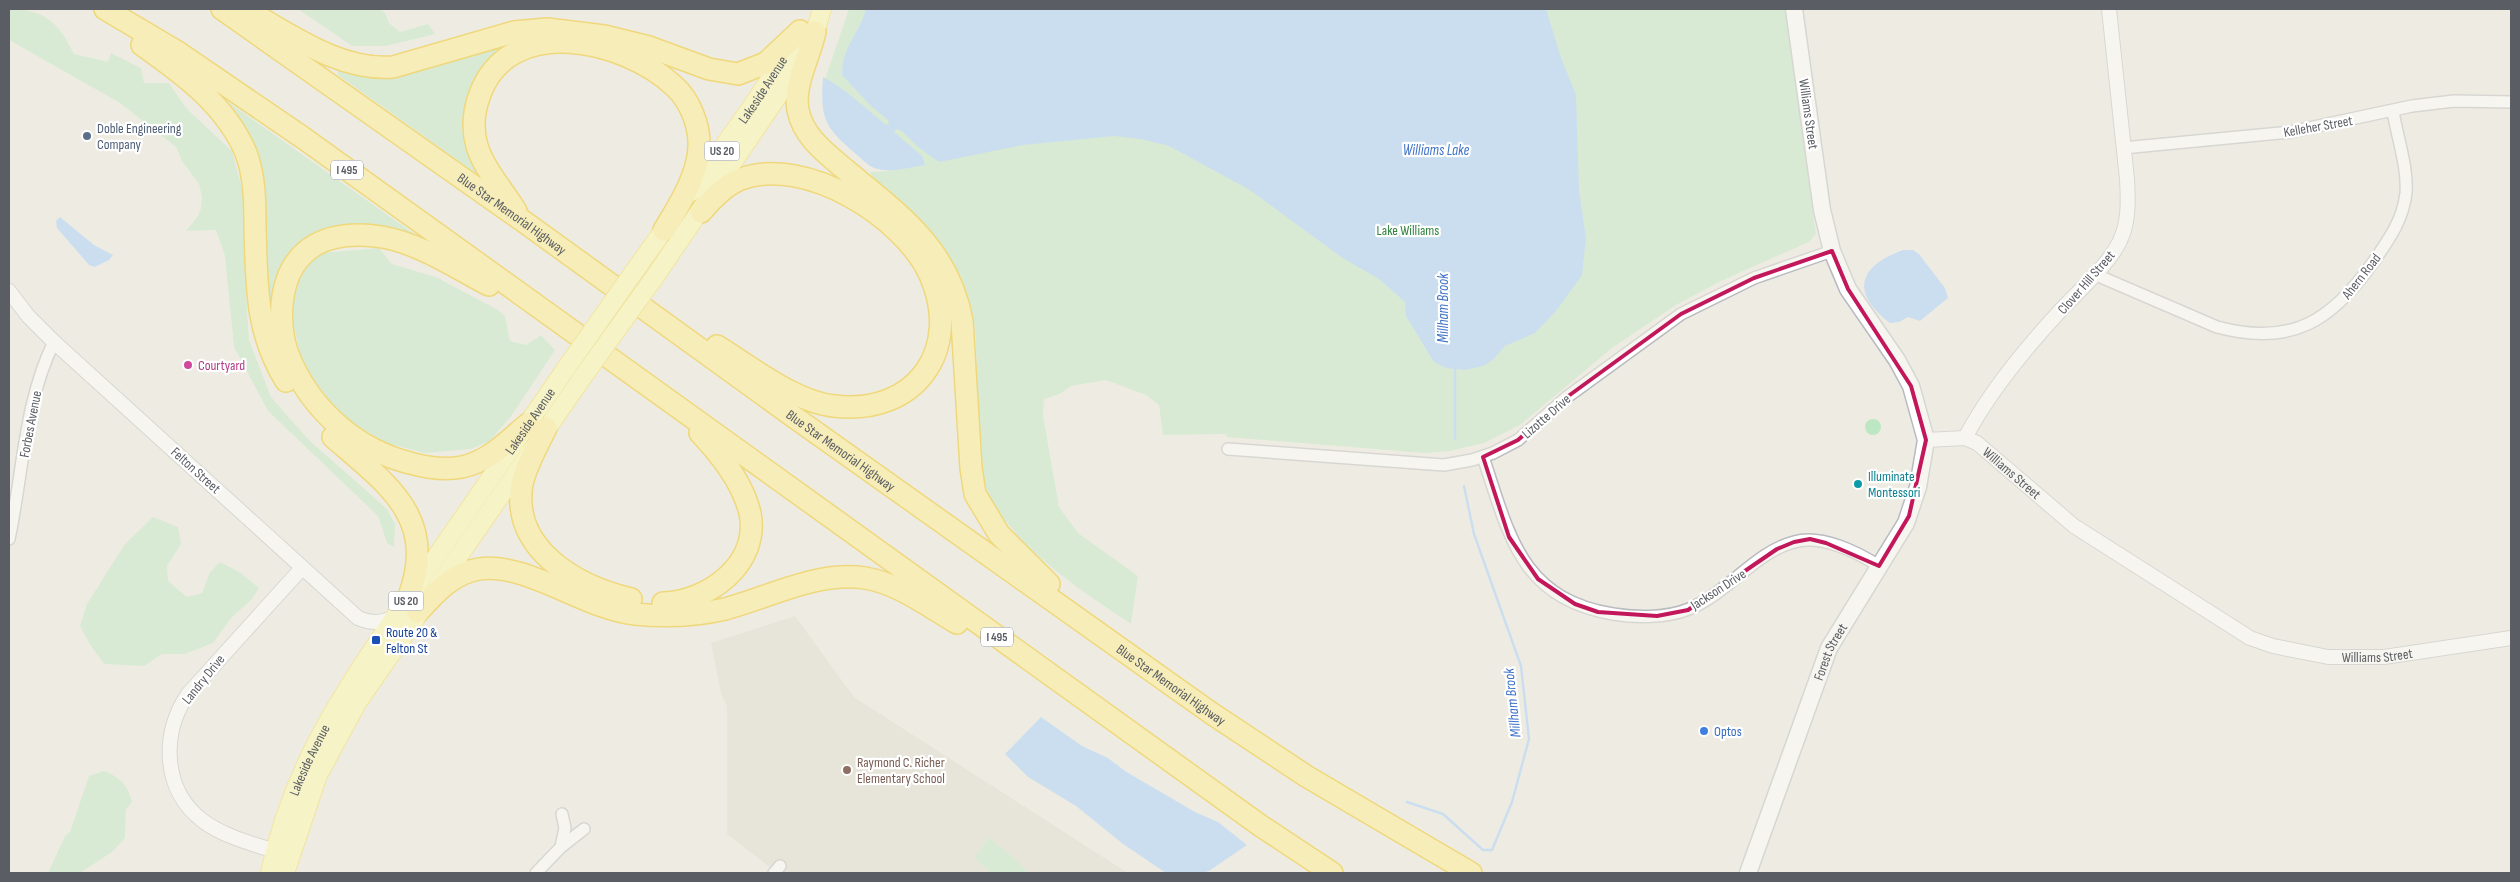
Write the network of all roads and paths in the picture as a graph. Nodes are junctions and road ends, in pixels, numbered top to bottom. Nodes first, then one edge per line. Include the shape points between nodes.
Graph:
1 (222, 9) edge
2 (245, 9) edge
3 (816, 9) edge
4 (822, 9) edge
5 (1794, 9) edge
6 (2109, 9) edge
7 (113, 13) edge
8 (808, 32) junction
9 (2511, 102) edge
10 (2393, 111) junction
11 (2123, 148) junction
12 (701, 212) junction
13 (523, 221) junction
14 (664, 230) junction
15 (1832, 251) junction
16 (2094, 274) junction
17 (9, 291) edge
18 (660, 321) junction
19 (569, 328) junction
20 (54, 342) junction
21 (664, 397) junction
22 (537, 426) junction
23 (1966, 438) junction
24 (1926, 440) junction
25 (1228, 449) dead end
26 (1483, 457) junction
27 (9, 539) edge
28 (1879, 566) junction
29 (302, 568) junction
30 (413, 605) junction
31 (395, 617) junction
32 (2511, 638) edge
33 (1114, 644) junction
34 (1125, 728) junction
35 (562, 814) dead end
36 (584, 829) dead end
37 (561, 847) junction
38 (282, 853) junction
39 (270, 873) edge
40 (285, 873) edge
41 (297, 873) edge
42 (536, 873) edge
43 (1332, 873) edge
44 (1471, 873) edge
45 (1748, 873) edge

1 - 13 highway, Blue Star Memorial Highway
2 - 8 highway via 330,56 373,69 393,67 514,32 547,29 604,36 649,47 709,69 738,74 766,64
3 - 8 main road, Lakeside Avenue / US 20
4 - 8 main road, Lakeside Avenue / US 20
5 - 15 main road, Williams Street via 1822,210
6 - 11 street, Clover Hill Street
7 - 19 highway, I 495 via 270,114
7 - 30 highway via 138,42 190,80 211,101 234,130 246,153 254,191 257,302 265,336 284,378 304,407 394,494 411,519 418,546
8 - 12 main road, Lakeside Avenue / US 20 via 782,90
8 - 14 main road, Lakeside Avenue / US 20
8 - 33 highway via 798,100 808,134 921,235 942,264 958,301 971,468 980,504 999,534 1017,553
9 - 10 street, Kelleher Street via 2454,101
10 - 11 street, Kelleher Street via 2290,132
10 - 16 street, Ahern Road via 2406,192 2397,226 2349,295 2317,320 2280,333 2238,332 2217,327
11 - 16 street, Clover Hill Street via 2128,192 2124,228 2118,244
12 - 18 highway via 733,182 759,174 812,180 846,194 897,233 930,274 940,320 936,352 922,378 900,396 868,406 834,406 802,397 699,335
12 - 22 main road, Lakeside Avenue / US 20, bridge via 582,378
13 - 14 highway via 479,152 475,136 476,108 486,80 506,58 535,44 569,42 605,50 643,66 674,86 692,110 699,138 698,155 686,190
13 - 18 highway, Blue Star Memorial Highway
14 - 22 main road, Lakeside Avenue / US 20, bridge via 567,367
15 - 24 main road, Williams Street via 1848,289 1911,386
15 - 26 street, Lizotte Drive via 1754,278 1681,314 1567,397 1518,440
16 - 23 street, Clover Hill Street via 2044,329 1999,386
17 - 20 street, Felton Street
18 - 33 highway, Blue Star Memorial Highway
19 - 21 highway, I 495
19 - 22 highway via 426,253 384,237 343,236 319,243 301,256 289,276 281,322 292,364 319,405 354,439 404,462 457,468 483,459
20 - 27 street, Forbes Avenue via 36,390
20 - 29 street, Felton Street
21 - 22 highway via 699,431 724,464 745,499 751,520 748,541 734,569 714,588 691,600 654,603 618,596 586,583 555,565 542,553 530,538 521,505 524,477
21 - 34 highway, I 495
22 - 30 main road, Lakeside Avenue / US 20
23 - 24 street
23 - 32 street, Williams Street via 1992,455 2040,500 2079,529 2242,633 2273,646 2328,658 2384,657
24 - 28 main road, Forest Street via 1912,508
25 - 26 street, Lizotte Drive via 1444,465
26 - 28 street, Jackson Drive via 1509,537 1524,562 1538,579 1558,594 1598,612 1657,616 1688,610 1777,549 1802,540 1826,543
28 - 45 main road, Forest Street via 1838,630 1825,657
29 - 31 street, Felton Street via 358,618 382,623
29 - 38 street, Landry Drive via 188,694 175,717 169,744 176,786 197,815 222,832
30 - 31 main road, Lakeside Avenue / US 20
30 - 34 highway via 465,573 486,568 522,575 615,610 673,616 712,612 816,582 864,578 886,584 915,599
30 - 38 main road, Lakeside Avenue / US 20 via 340,732
31 - 38 main road, Lakeside Avenue / US 20 via 314,744 286,809
33 - 44 highway, Blue Star Memorial Highway via 1256,744
34 - 43 highway, I 495
35 - 37 street via 565,828
36 - 37 street
37 - 42 street
38 - 39 main road, US 20
38 - 40 main road, US 20
38 - 41 street

